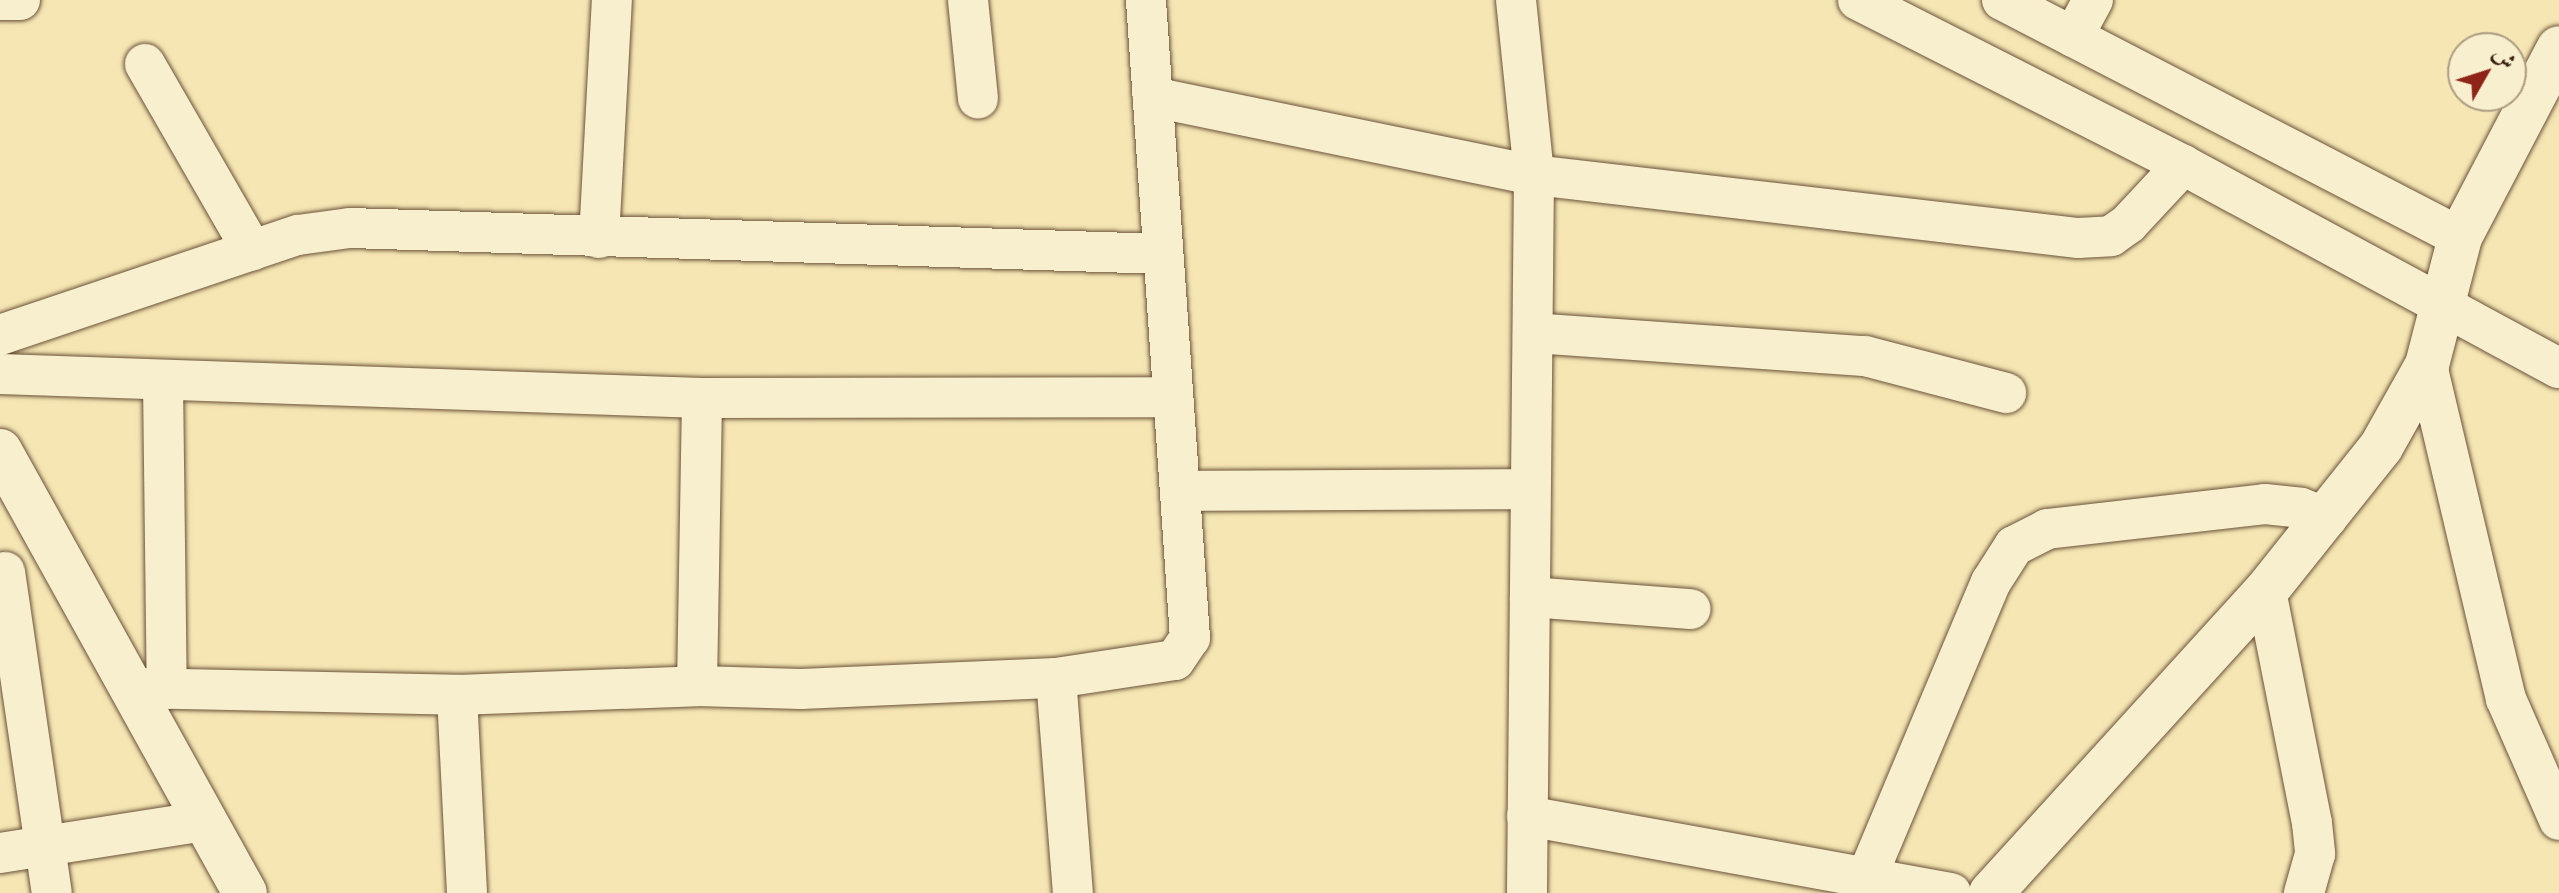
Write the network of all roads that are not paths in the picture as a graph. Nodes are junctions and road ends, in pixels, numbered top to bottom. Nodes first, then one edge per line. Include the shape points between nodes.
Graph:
1 (0, 0) edge
2 (20, 0) edge
3 (612, 0) edge
4 (968, 0) edge
5 (1146, 0) edge
6 (1516, 0) edge
7 (1858, 0) edge
8 (2002, 0) edge
9 (2093, 0) edge
10 (2073, 37) junction
11 (2559, 48) edge
12 (145, 64) dead end
13 (1153, 97) junction
14 (978, 98) dead end
15 (2183, 165) junction
16 (1534, 175) junction
17 (2460, 237) junction
18 (599, 238) junction
19 (252, 250) junction
20 (1163, 254) junction
21 (2441, 306) junction
22 (1533, 333) junction
23 (0, 335) edge
24 (2427, 365) junction
25 (2559, 368) edge
26 (0, 374) edge
27 (163, 381) junction
28 (2006, 393) dead end
29 (1173, 397) junction
30 (702, 398) junction
31 (0, 451) edge
32 (1530, 489) junction
33 (1180, 491) junction
34 (2327, 518) junction
35 (66, 567) junction
36 (2, 572) edge
37 (2266, 591) junction
38 (1530, 597) junction
39 (1691, 609) dead end
40 (1056, 678) junction
41 (697, 686) junction
42 (150, 688) junction
43 (457, 695) junction
44 (1527, 816) junction
45 (2559, 820) edge
46 (205, 821) junction
47 (48, 844) junction
48 (0, 853) edge
49 (1866, 879) junction
50 (52, 893) edge
51 (245, 893) edge
52 (467, 893) edge
53 (1073, 893) edge
54 (1527, 893) edge
55 (1951, 893) edge
56 (1991, 893) edge
57 (2304, 893) edge

1 - 2 street
3 - 18 street
4 - 14 street
5 - 13 street
6 - 16 street
7 - 15 street
8 - 10 street
9 - 10 street
10 - 17 street
11 - 17 street
12 - 19 street
13 - 16 street
13 - 20 street
15 - 16 street via 2111,236 2078,238
15 - 21 street
16 - 22 street
17 - 21 street
18 - 19 street via 350,228 298,235
18 - 20 street
19 - 23 street
20 - 29 street
21 - 24 street
21 - 25 street
22 - 28 street via 1865,356
22 - 32 street
24 - 34 street via 2381,447
24 - 45 street via 2506,699
26 - 27 street
27 - 30 street
27 - 42 street
29 - 30 street
29 - 33 street
30 - 41 street
31 - 35 street
32 - 33 street
32 - 38 street
33 - 40 street via 1190,638 1184,652 1175,660
34 - 37 street
34 - 49 street via 2265,504 2047,529 2014,546 1991,582
35 - 36 street
35 - 42 street
36 - 47 street
37 - 56 street
37 - 57 street via 2312,823 2315,854
38 - 39 street
38 - 44 street
40 - 41 street via 801,689
40 - 53 street
41 - 43 street
42 - 43 street
42 - 46 street
43 - 52 street
44 - 49 street
44 - 54 street
46 - 47 street
46 - 51 street
47 - 48 street
47 - 50 street
49 - 55 street

